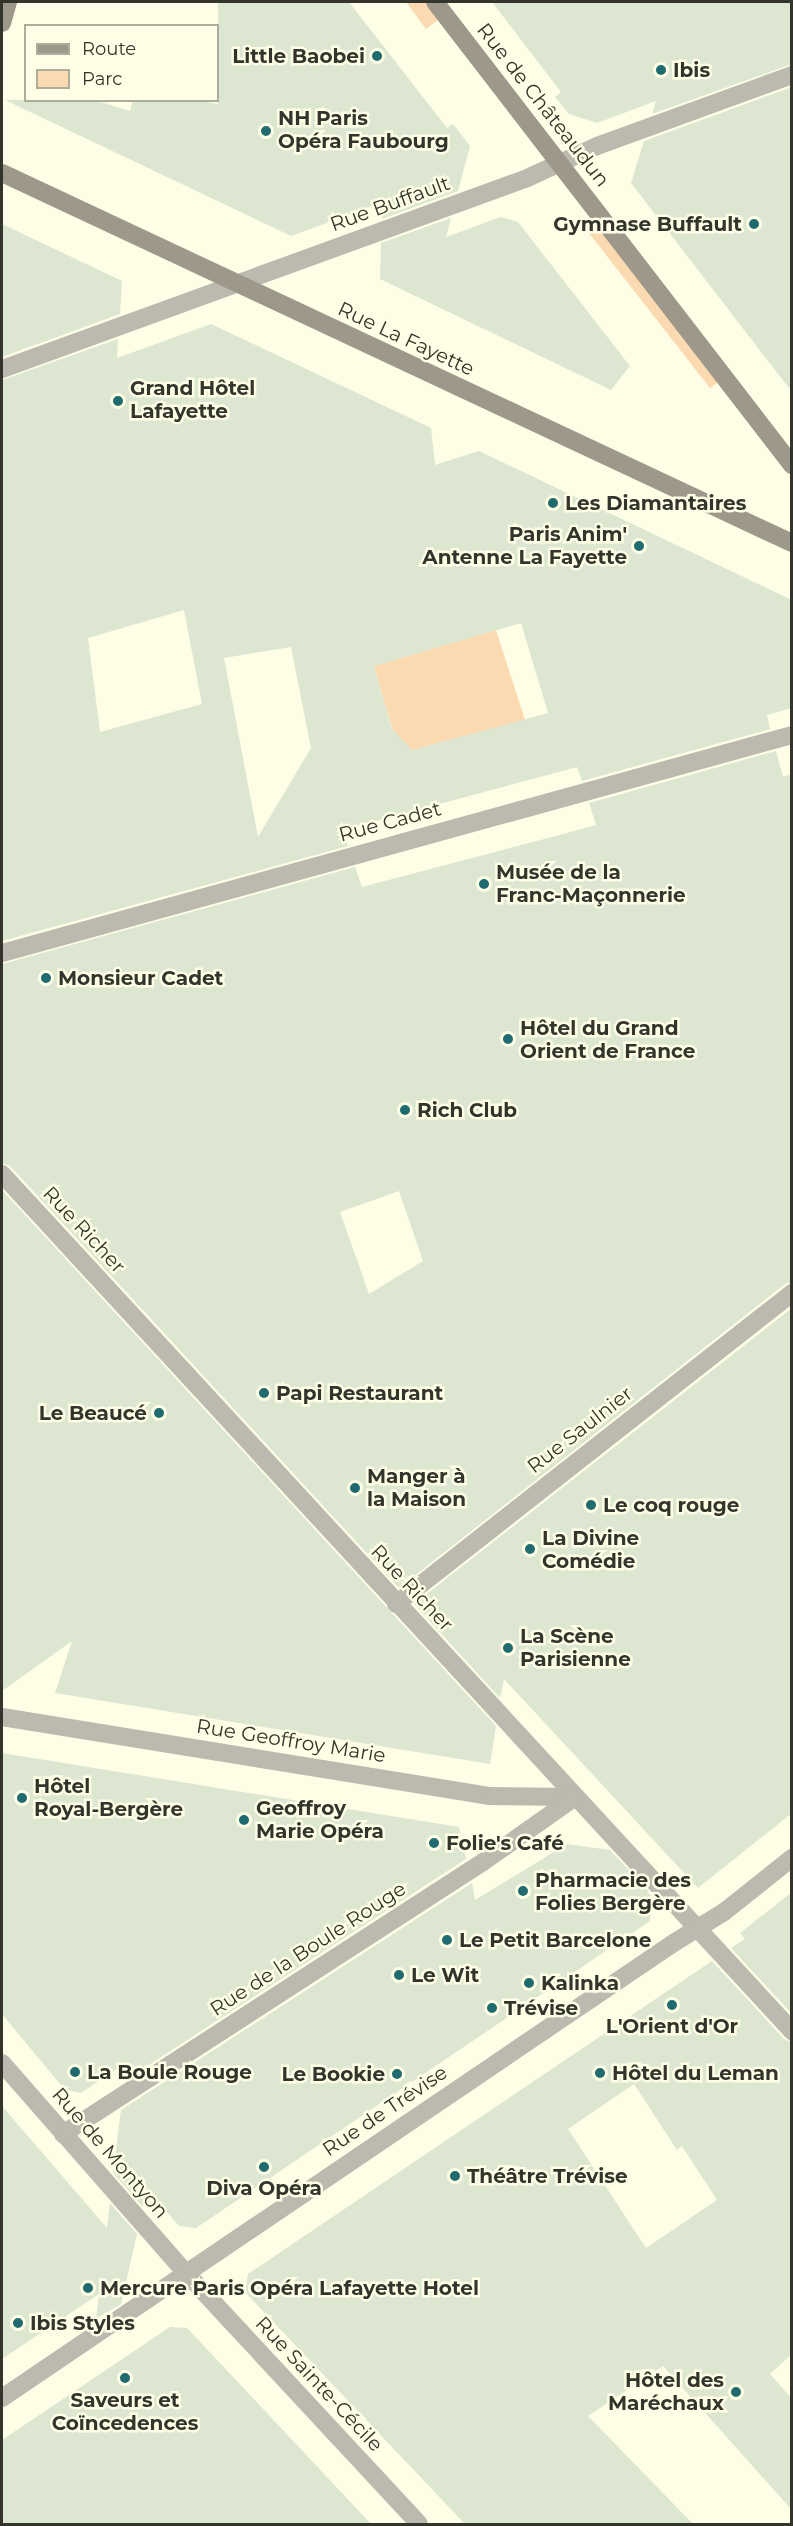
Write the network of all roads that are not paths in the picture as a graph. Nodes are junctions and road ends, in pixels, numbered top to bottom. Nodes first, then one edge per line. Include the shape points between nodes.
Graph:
1 (8, 2) edge
2 (435, 2) edge
3 (2, 23) edge
4 (792, 75) edge
5 (560, 164) junction
6 (2, 173) edge
7 (234, 284) junction
8 (2, 369) edge
9 (792, 465) edge
10 (792, 543) edge
11 (792, 735) edge
12 (2, 953) edge
13 (2, 1174) edge
14 (792, 1293) edge
15 (396, 1604) junction
16 (2, 1717) edge
17 (575, 1797) junction
18 (792, 1858) edge
19 (697, 1929) junction
20 (792, 2031) edge
21 (2, 2063) edge
22 (63, 2134) junction
23 (186, 2273) junction
24 (2, 2398) edge
25 (419, 2524) edge

1 - 3 main road
2 - 5 main road, Rue de Châteaudun
4 - 5 street, Rue Buffault via 597,146
5 - 7 street, Rue Buffault
5 - 9 main road, Rue de Châteaudun
6 - 7 main road, Rue La Fayette
7 - 8 street, Rue Buffault
7 - 10 main road, Rue La Fayette
11 - 12 street, Rue Cadet
13 - 15 street, Rue Richer
14 - 15 street, Rue Saulnier
15 - 17 street, Rue Richer
16 - 17 street, Rue Geoffroy Marie via 489,1796
17 - 19 street, Rue Richer
17 - 22 street, Rue de la Boule Rouge via 483,1862
18 - 19 street, Rue de Trévise
19 - 20 street, Rue Richer
19 - 23 street, Rue de Trévise
21 - 22 street, Rue de Montyon
22 - 23 street, Rue de Montyon
23 - 24 street, Rue de Trévise
23 - 25 street, Rue Sainte-Cécile

